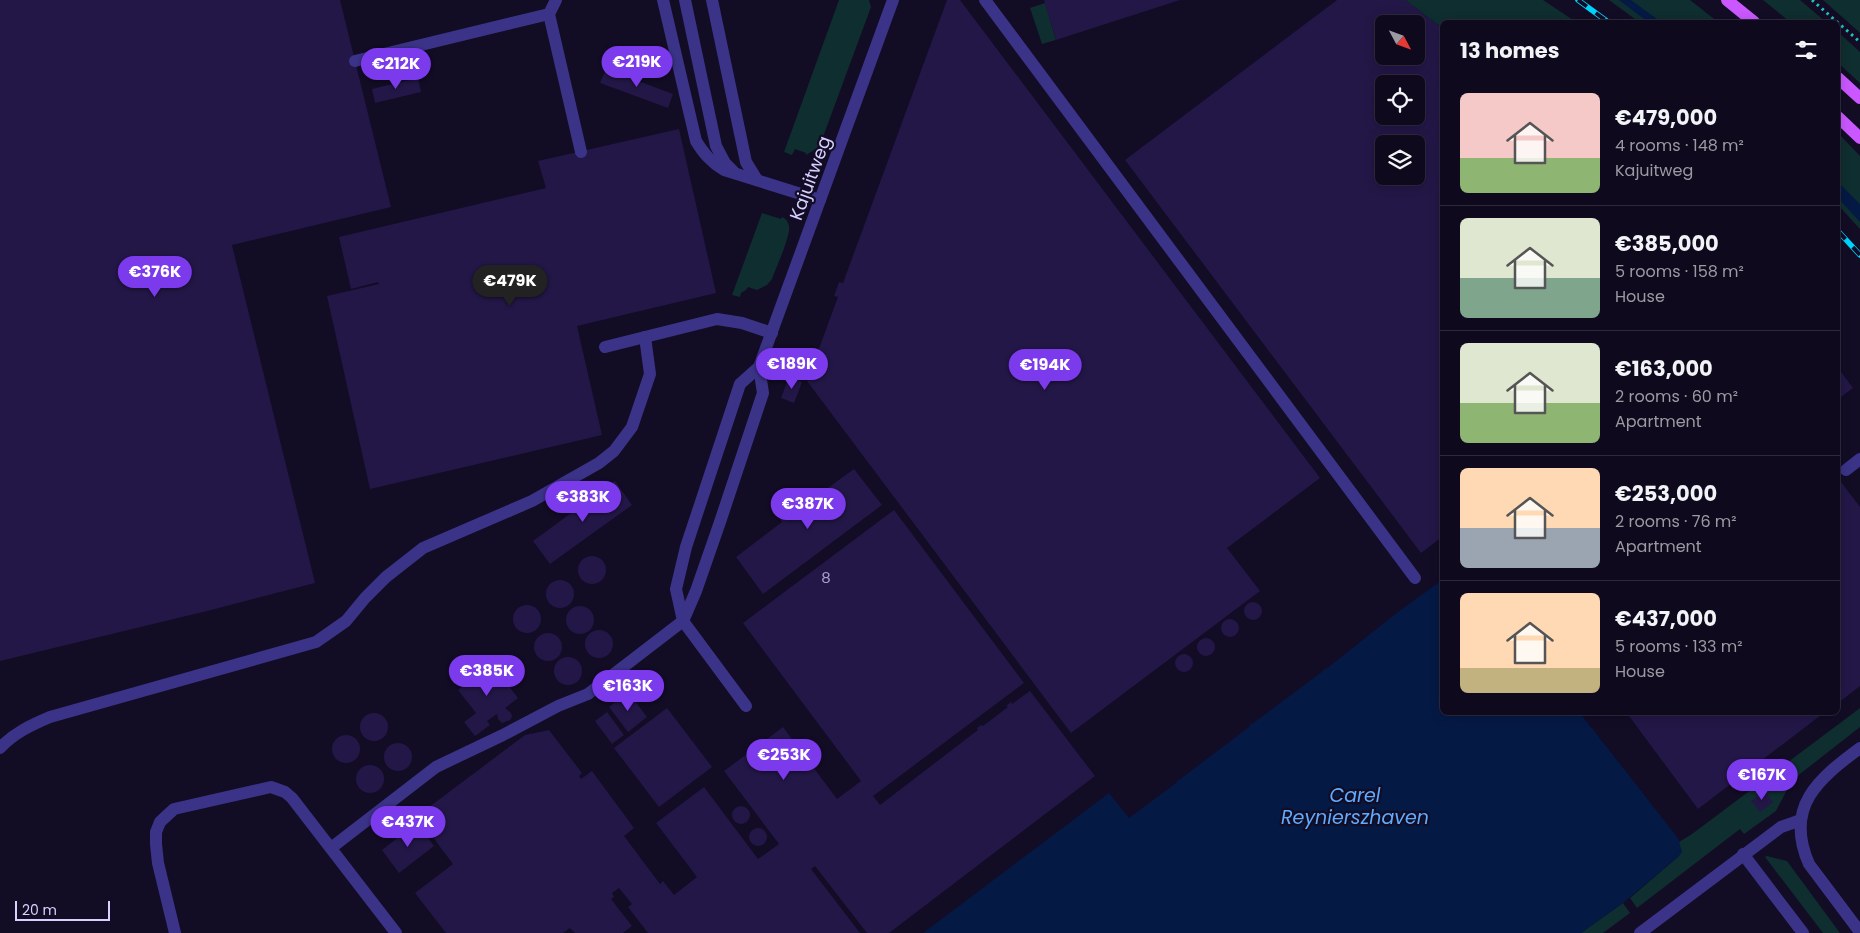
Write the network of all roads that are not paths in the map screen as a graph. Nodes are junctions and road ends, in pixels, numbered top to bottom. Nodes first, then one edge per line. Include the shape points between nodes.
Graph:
1 (556, 0) edge
2 (663, 0) edge
3 (685, 0) edge
4 (712, 0) edge
5 (893, 0) edge
6 (986, 0) edge
7 (1726, 0) edge
8 (549, 14) junction
9 (1751, 20) edge
10 (355, 61) dead end
11 (1840, 80) edge
12 (1860, 98) edge
13 (1840, 119) edge
14 (1860, 138) edge
15 (581, 152) dead end
16 (737, 174) junction
17 (757, 180) junction
18 (820, 200) junction
19 (772, 332) junction
20 (645, 337) junction
21 (605, 347) dead end
22 (759, 367) junction
23 (1860, 460) edge
24 (1846, 470) dead end
25 (1415, 578) dead end
26 (683, 621) junction
27 (746, 706) dead end
28 (0, 748) edge
29 (1860, 748) edge
30 (1801, 820) junction
31 (330, 848) junction
32 (1743, 854) junction
33 (1860, 932) edge
34 (175, 933) edge
35 (396, 933) edge
36 (1640, 933) edge
37 (1803, 933) edge

1 - 8 street
2 - 16 street via 696,141 713,163
3 - 16 street via 716,146
4 - 17 street via 746,162
5 - 18 street, Kajuitweg
6 - 25 street
7 - 9 main road
8 - 10 street
8 - 15 street
11 - 12 main road
13 - 14 main road
16 - 17 street
17 - 18 street
18 - 19 street, Kajuitweg
19 - 20 street via 718,319
19 - 22 street, Kajuitweg
20 - 21 street
20 - 28 street via 650,374 632,427 614,451 599,464 532,501 423,548 386,576 346,621 316,642 50,717 12,736
22 - 26 street via 763,393
22 - 26 street via 740,384 686,547 676,589
23 - 24 street
26 - 27 street
26 - 31 street via 588,694 436,767
29 - 30 street via 1820,781 1811,792
30 - 32 street via 1781,826
30 - 33 street via 1803,845 1809,864
31 - 34 street via 292,798 278,788 265,787 174,809 160,822 156,844
31 - 35 street
32 - 36 street
32 - 37 street

